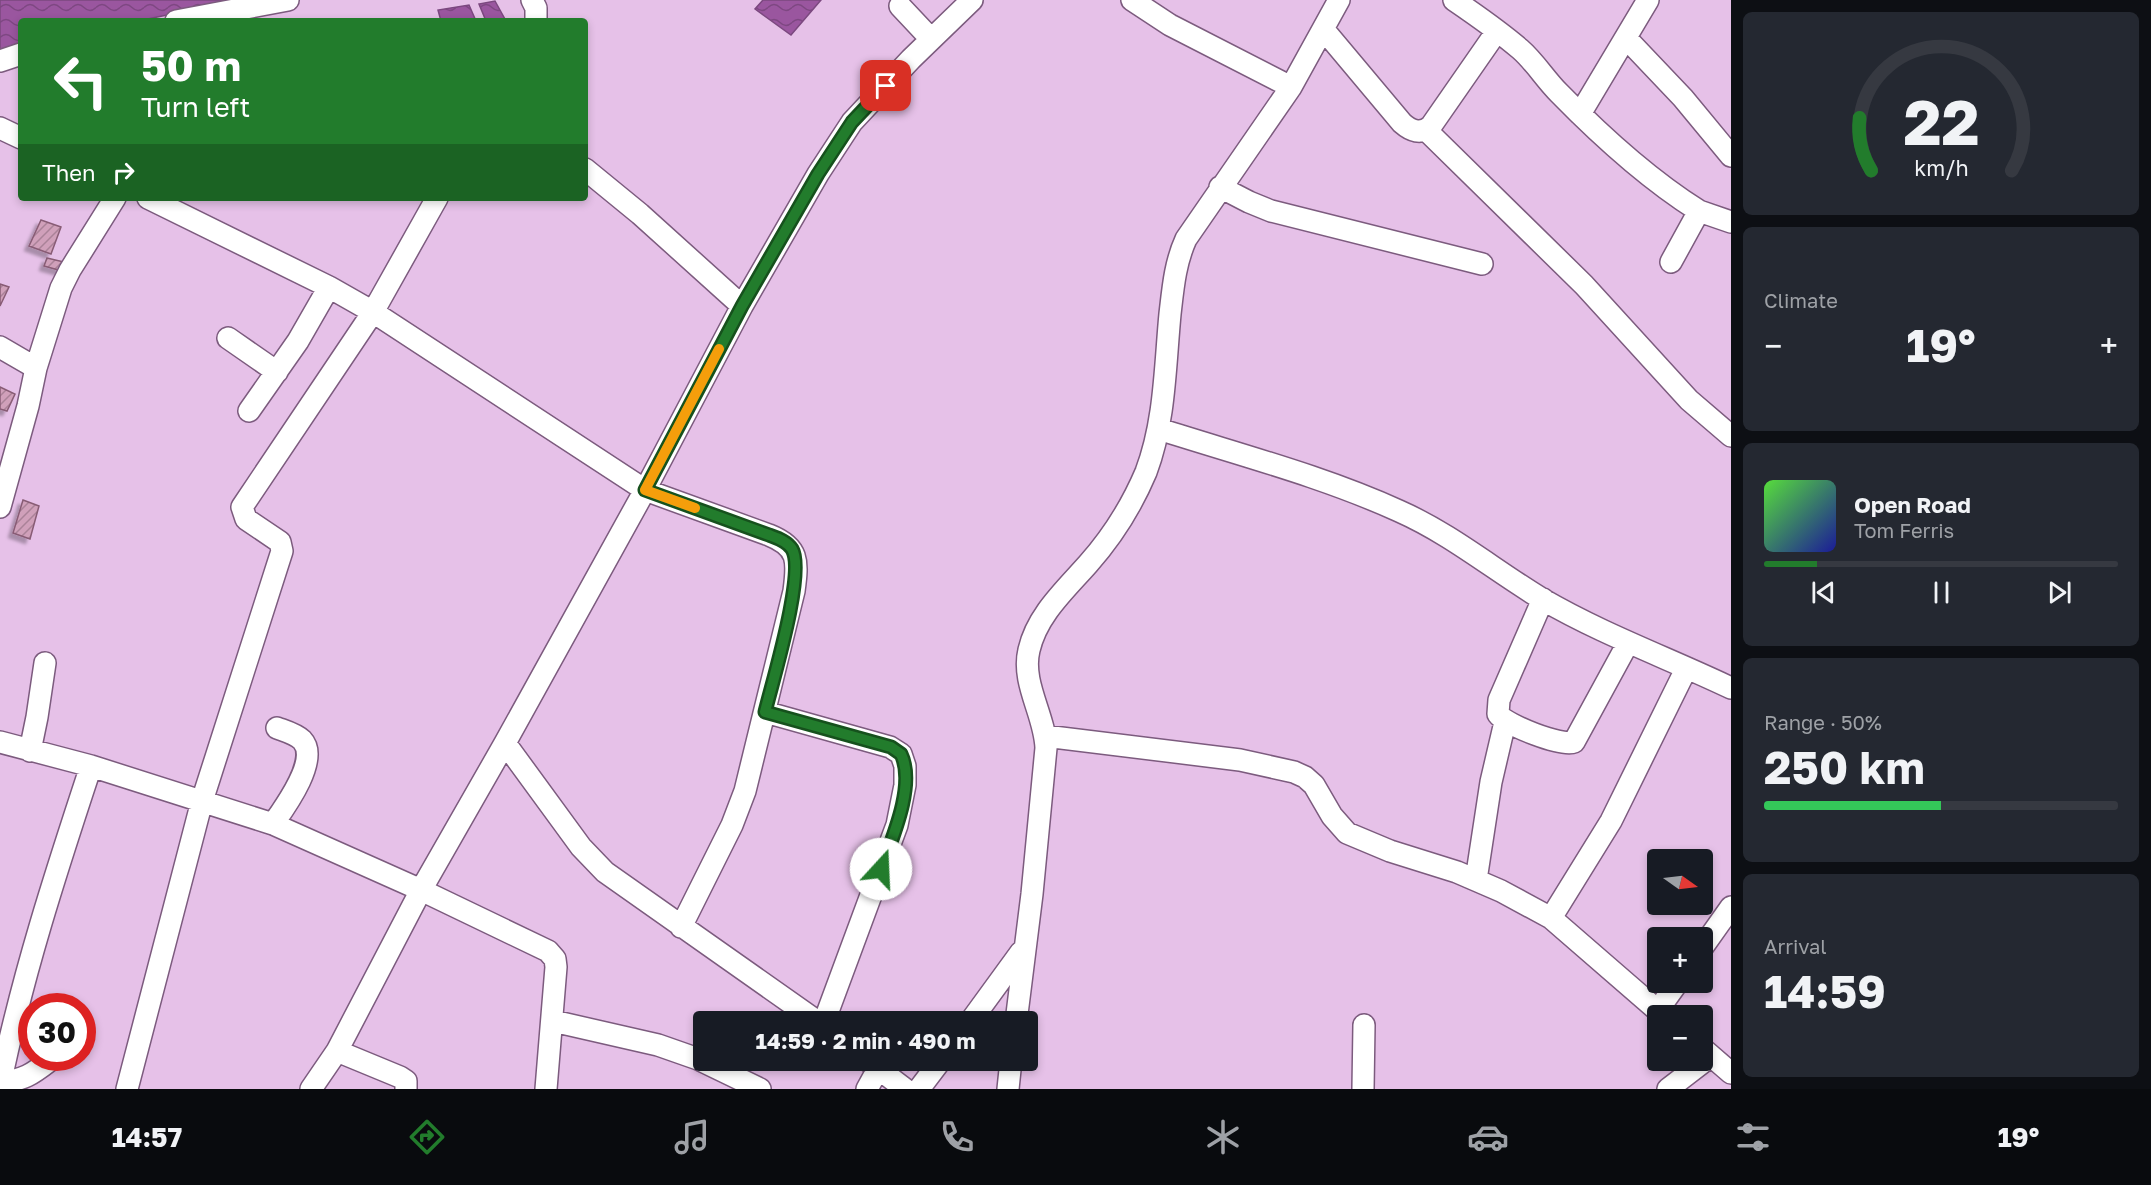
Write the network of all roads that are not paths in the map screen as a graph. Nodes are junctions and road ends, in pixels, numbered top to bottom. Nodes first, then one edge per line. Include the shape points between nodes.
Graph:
1 (288, 0) edge
2 (532, 0) edge
3 (972, 0) edge
4 (1132, 0) edge
5 (1339, 0) edge
6 (1454, 0) edge
7 (1648, 0) edge
8 (900, 6) dead end
9 (192, 18) edge
10 (536, 18) edge
11 (1324, 30) junction
12 (1497, 31) junction
13 (1626, 38) junction
14 (931, 39) junction
15 (18, 55) edge
16 (0, 61) edge
17 (1291, 87) junction
18 (1580, 114) junction
19 (0, 128) edge
20 (1426, 130) junction
21 (18, 137) edge
22 (1731, 156) edge
23 (588, 171) edge
24 (1220, 187) junction
25 (113, 201) edge
26 (154, 201) edge
27 (435, 201) edge
28 (1699, 211) junction
29 (1731, 222) edge
30 (1671, 262) dead end
31 (1482, 264) dead end
32 (329, 287) junction
33 (742, 306) junction
34 (373, 312) junction
35 (228, 338) dead end
36 (0, 347) edge
37 (36, 368) junction
38 (277, 372) junction
39 (249, 411) dead end
40 (1159, 429) junction
41 (1731, 436) edge
42 (8, 443) edge
43 (645, 490) junction
44 (0, 507) edge
45 (1543, 599) junction
46 (1628, 643) junction
47 (45, 663) dead end
48 (1686, 669) junction
49 (1731, 687) edge
50 (765, 712) junction
51 (1505, 722) junction
52 (277, 728) dead end
53 (1046, 736) junction
54 (0, 742) edge
55 (505, 743) junction
56 (30, 751) junction
57 (91, 766) junction
58 (202, 801) junction
59 (273, 824) junction
60 (1476, 880) junction
61 (421, 890) junction
62 (1731, 907) edge
63 (1551, 918) junction
64 (681, 927) junction
65 (1713, 932) edge
66 (1024, 948) junction
67 (1652, 1005) edge
68 (802, 1011) edge
69 (828, 1011) edge
70 (978, 1011) edge
71 (1017, 1011) edge
72 (554, 1021) junction
73 (1364, 1025) dead end
74 (5, 1038) edge
75 (337, 1051) junction
76 (1713, 1057) edge
77 (37, 1071) edge
78 (871, 1071) edge
79 (880, 1071) edge
80 (933, 1071) edge
81 (1010, 1071) edge
82 (1687, 1071) edge
83 (1731, 1073) edge
84 (0, 1083) edge
85 (127, 1089) edge
86 (310, 1089) edge
87 (406, 1089) edge
88 (546, 1089) edge
89 (760, 1089) edge
90 (867, 1089) edge
91 (905, 1089) edge
92 (919, 1089) edge
93 (1008, 1089) edge
94 (1363, 1089) edge
95 (1668, 1089) edge

1 - 9 street
2 - 10 street
3 - 14 street
4 - 17 street
5 - 11 street
6 - 12 street
7 - 13 street
8 - 14 street
11 - 17 street
11 - 20 street via 1404,125 1416,131
12 - 18 street via 1539,68
12 - 20 street
13 - 18 street
13 - 22 street
14 - 33 street via 852,122
15 - 16 street
17 - 24 street
18 - 28 street via 1657,182
19 - 21 street
20 - 41 street via 1584,285 1689,400
23 - 33 street
24 - 31 street via 1271,210
24 - 40 street via 1186,239 1177,263
25 - 37 street via 61,288
26 - 32 street
27 - 34 street
28 - 29 street
28 - 30 street
32 - 34 street
32 - 38 street
33 - 43 street
34 - 43 street
34 - 58 street via 242,507 246,519 280,542 282,551
35 - 38 street
36 - 37 street
37 - 42 street via 28,406
38 - 39 street
40 - 45 street via 1285,467 1400,511 1442,533
40 - 53 street via 1146,471 1122,518 1047,610 1033,638 1028,671
42 - 44 street
43 - 50 street via 769,535 793,550 794,591
43 - 55 street
45 - 46 street
45 - 51 street via 1499,700 1498,714
46 - 48 street
46 - 51 street via 1571,744
47 - 56 street
48 - 49 street
48 - 63 street via 1611,821
50 - 64 street via 732,825
50 - 69 street via 891,747 904,760 905,785 897,825
51 - 60 street
52 - 59 street via 300,738 307,752 298,784
53 - 60 street via 1284,768 1314,785 1347,833
53 - 66 street
54 - 56 street
55 - 61 street
55 - 64 street via 593,860
56 - 57 street
57 - 58 street
57 - 74 street
58 - 59 street
58 - 85 street
59 - 61 street
60 - 63 street
61 - 72 street via 550,953 556,967
61 - 75 street
62 - 65 street
63 - 67 street
64 - 68 street
66 - 70 street
66 - 71 street
72 - 88 street
72 - 89 street via 658,1045
73 - 94 street
74 - 84 street
75 - 86 street
75 - 87 street via 400,1077 406,1081
76 - 83 street
77 - 84 street via 23,1079
78 - 90 street
79 - 91 street
80 - 92 street
81 - 93 street
82 - 95 street

